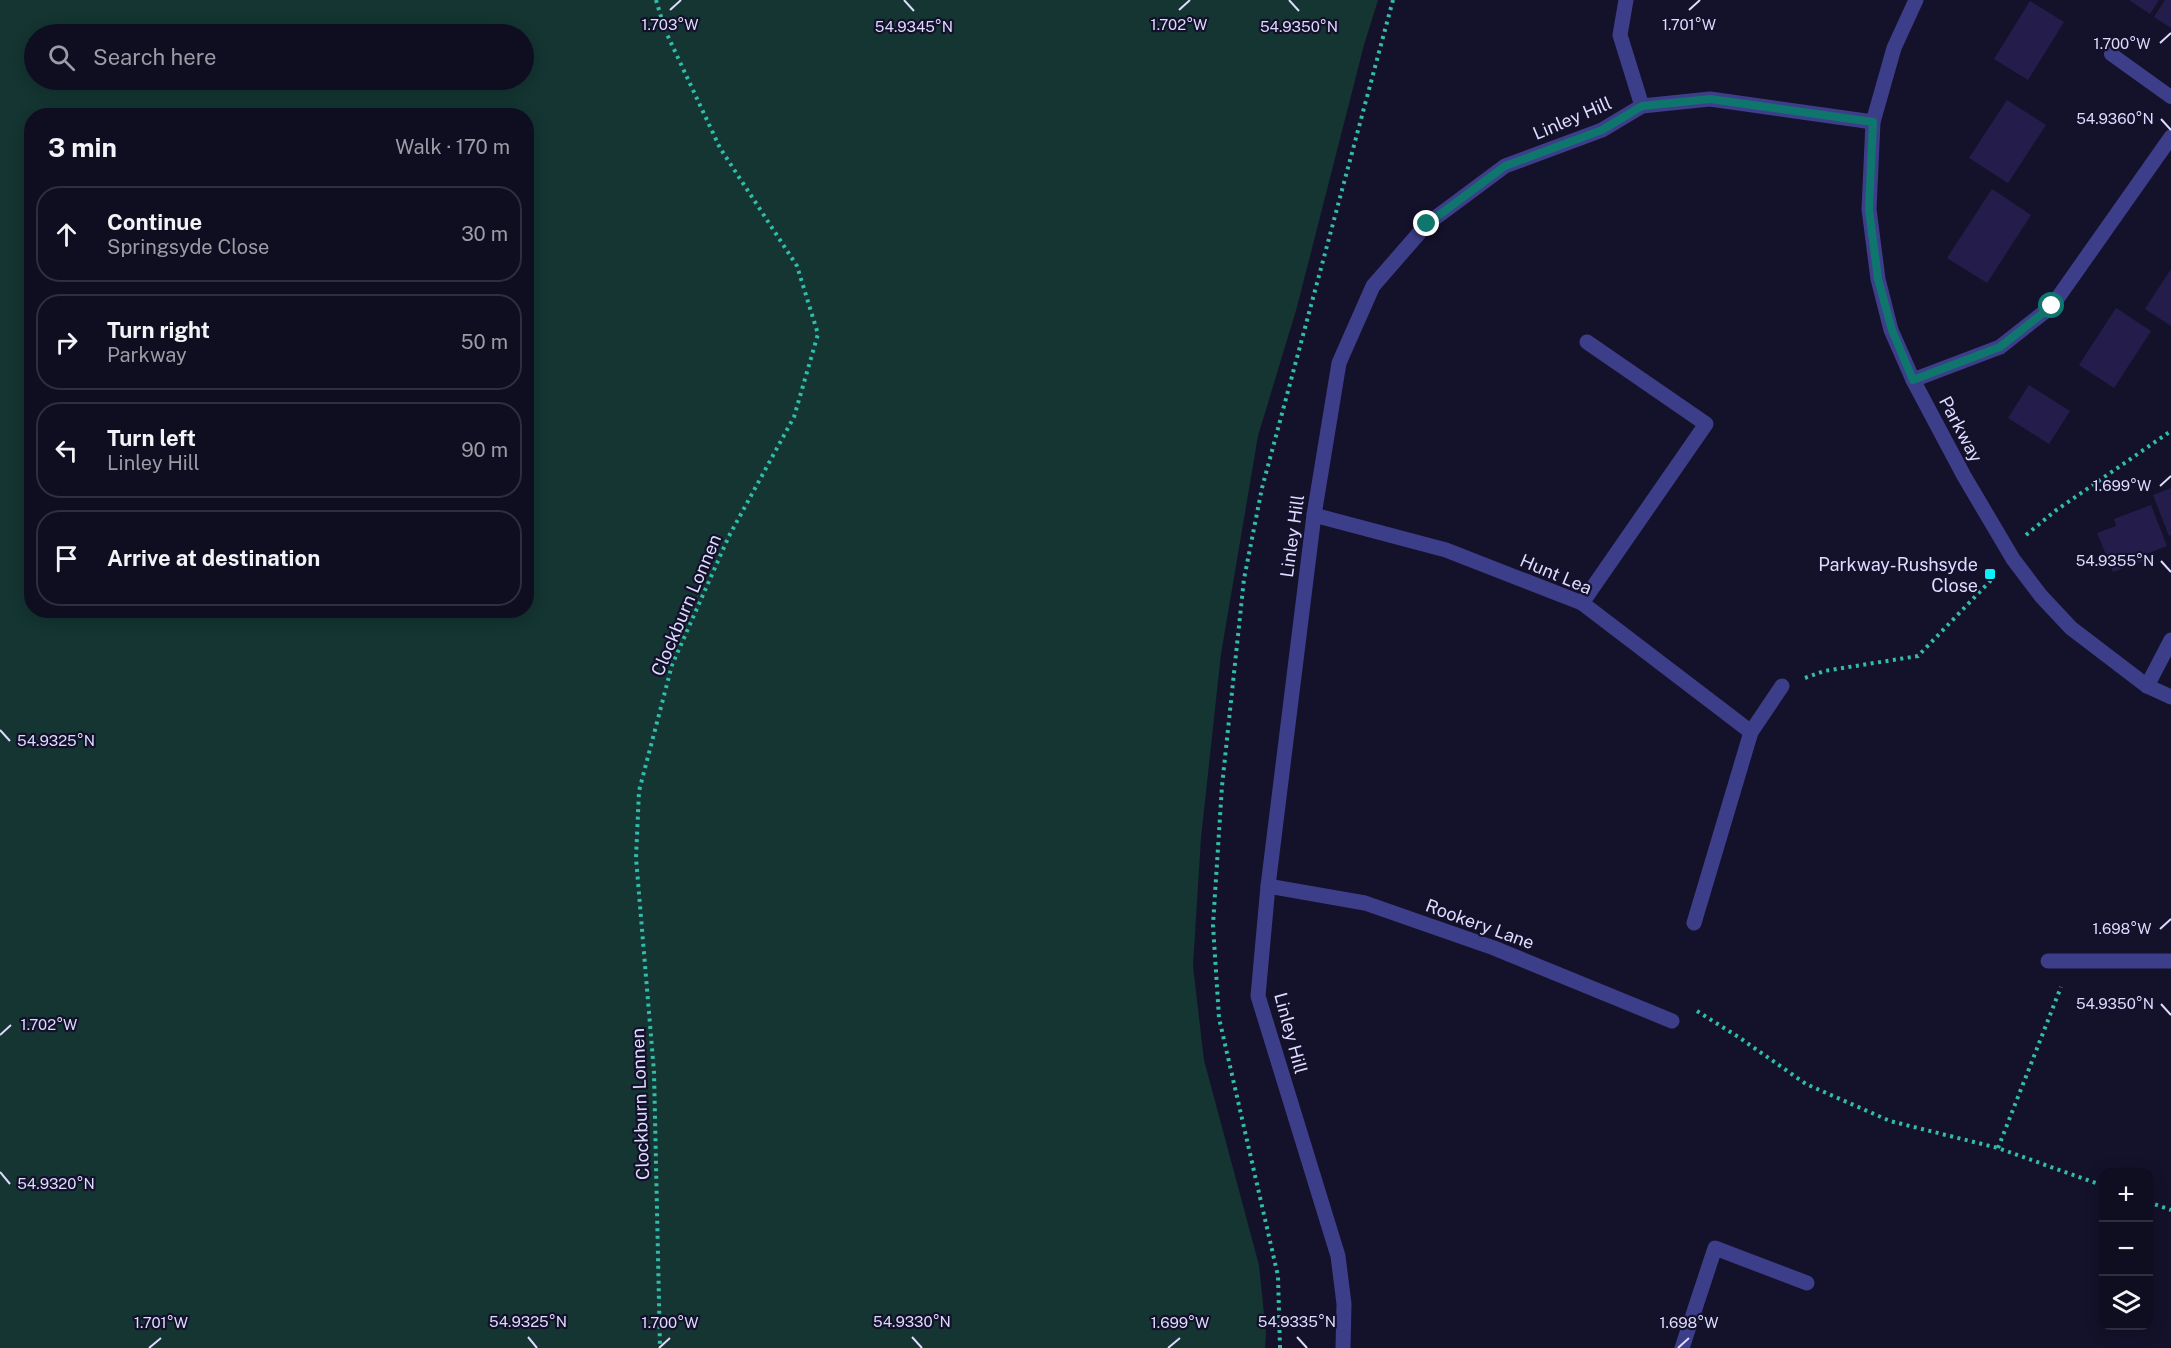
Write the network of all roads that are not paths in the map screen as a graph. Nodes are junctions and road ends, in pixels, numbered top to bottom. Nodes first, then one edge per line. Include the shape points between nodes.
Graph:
1 (1626, 0) edge
2 (1916, 0) edge
3 (2111, 54) dead end
4 (2171, 97) edge
5 (1642, 106) junction
6 (1873, 122) junction
7 (2171, 137) edge
8 (1587, 342) dead end
9 (1913, 380) junction
10 (1314, 516) junction
11 (1582, 603) junction
12 (2171, 640) edge
13 (1782, 686) road end
14 (2147, 686) junction
15 (2171, 697) edge
16 (1750, 732) junction
17 (1268, 885) junction
18 (1695, 923) dead end
19 (2171, 961) edge
20 (2048, 962) dead end
21 (1672, 1021) road end
22 (1807, 1283) dead end
23 (1343, 1348) edge
24 (1682, 1348) edge

1 - 5 street via 1620,35
2 - 6 street, Parkway via 1894,48
3 - 4 lane
5 - 6 street, Linley Hill via 1710,99
5 - 10 street, Linley Hill via 1602,130 1505,166 1427,224 1373,286 1339,363
6 - 9 street, Parkway via 1869,209 1878,279 1892,330
7 - 9 street via 2052,306 2000,347
8 - 11 street via 1706,424
9 - 14 street, Parkway via 2010,555 2041,596 2071,628
10 - 11 street, Hunt Lea via 1446,550
10 - 17 street, Linley Hill
11 - 16 street, Hunt Lea
12 - 14 street
13 - 16 street
14 - 15 street, Parkway
16 - 18 street
17 - 21 street, Rookery Lane via 1365,903 1494,948
17 - 23 street, Linley Hill via 1258,996 1338,1256 1344,1304
19 - 20 street
22 - 24 street via 1715,1248

